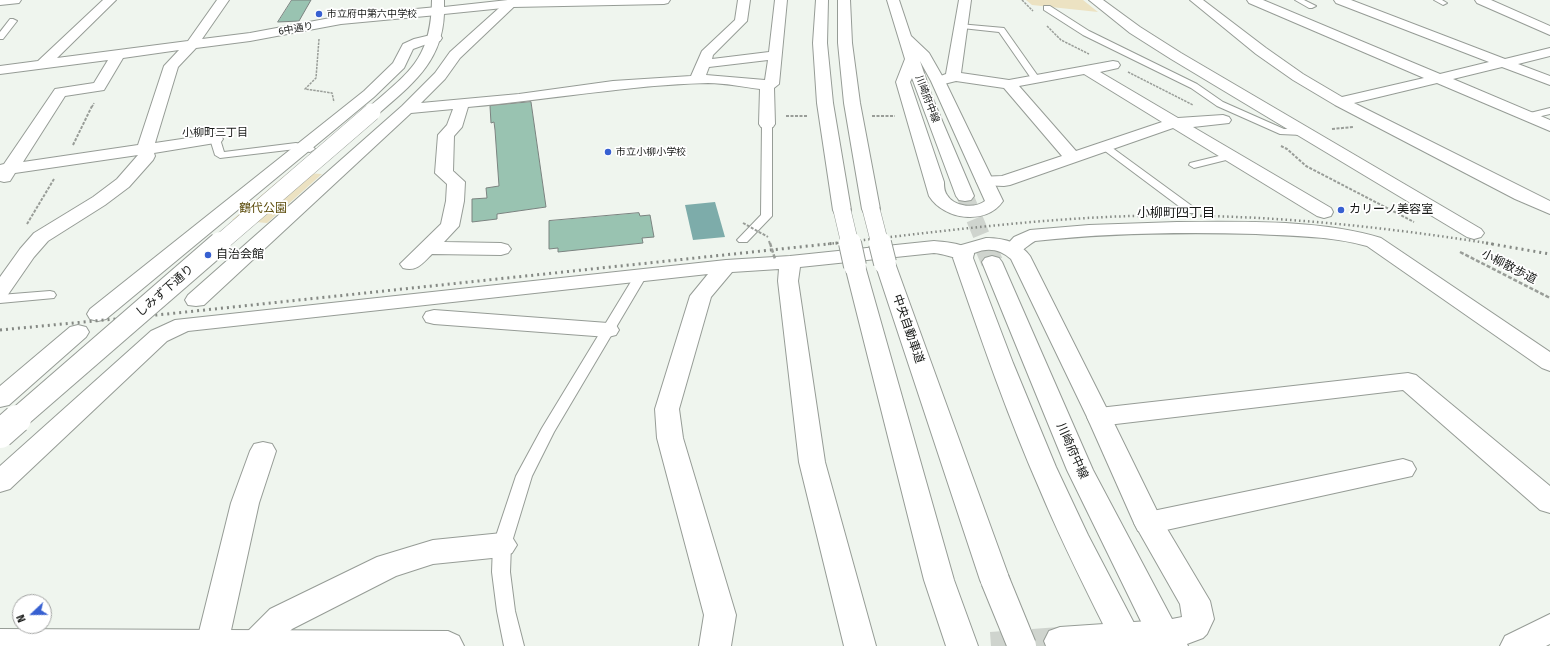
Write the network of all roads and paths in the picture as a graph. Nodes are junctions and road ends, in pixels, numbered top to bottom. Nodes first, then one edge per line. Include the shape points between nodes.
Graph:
1 (15, 0) edge
2 (110, 0) edge
3 (223, 0) edge
4 (664, 0) edge
5 (744, 0) edge
6 (781, 0) edge
7 (822, 0) edge
8 (844, 0) edge
9 (893, 0) edge
10 (965, 0) edge
11 (1096, 0) edge
12 (1196, 0) edge
13 (1253, 0) edge
14 (1298, 0) edge
15 (1340, 0) edge
16 (1481, 0) edge
17 (0, 1) edge
18 (584, 1) edge
19 (514, 2) edge
20 (438, 6) edge
21 (1312, 6) dead end
22 (1047, 8) dead end
23 (13, 21) dead end
24 (320, 24) junction
25 (962, 26) junction
26 (412, 30) junction
27 (1550, 31) edge
28 (904, 36) junction
29 (0, 37) edge
30 (435, 38) junction
31 (192, 44) junction
32 (1550, 52) edge
33 (118, 54) junction
34 (775, 55) junction
35 (912, 59) junction
36 (1503, 62) junction
37 (43, 64) junction
38 (703, 64) junction
39 (1113, 65) dead end
40 (0, 70) edge
41 (1087, 70) junction
42 (953, 76) junction
43 (1439, 78) junction
44 (1036, 79) junction
45 (697, 80) junction
46 (1550, 80) edge
47 (938, 81) junction
48 (1218, 81) junction
49 (1009, 84) junction
50 (767, 85) junction
51 (1194, 86) junction
52 (99, 87) junction
53 (1340, 102) junction
54 (462, 104) junction
55 (351, 108) junction
56 (407, 109) junction
57 (1550, 110) edge
58 (869, 116) dead end
59 (914, 116) junction
60 (1528, 116) junction
61 (1223, 120) dead end
62 (1174, 123) junction
63 (766, 124) joint
64 (1383, 124) junction
65 (1550, 126) edge
66 (1302, 132) junction
67 (215, 139) joint
68 (1104, 146) junction
69 (306, 148) junction
70 (145, 150) junction
71 (1231, 156) junction
72 (1072, 157) junction
73 (65, 161) junction
74 (1194, 165) dead end
75 (273, 171) junction
76 (3, 174) edge
77 (335, 176) junction
78 (985, 181) junction
79 (965, 196) tunnel mouth
80 (1550, 208) edge
81 (1192, 211) dead end
82 (1324, 212) dead end
83 (743, 223) dead end
84 (1474, 233) dead end
85 (743, 240) dead end
86 (426, 248) junction
87 (1013, 248) junction
88 (501, 249) dead end
89 (1460, 252) dead end
90 (27, 253) junction
91 (964, 254) junction
92 (782, 261) junction
93 (992, 262) tunnel mouth
94 (410, 264) dead end
95 (726, 266) junction
96 (230, 269) junction
97 (154, 270) junction
98 (641, 275) junction
99 (0, 292) edge
100 (50, 295) dead end
101 (1550, 298) edge
102 (0, 299) edge
103 (196, 300) dead end
104 (98, 314) dead end
105 (434, 317) dead end
106 (608, 330) junction
107 (78, 332) dead end
108 (1550, 363) edge
109 (0, 399) edge
110 (1099, 417) junction
111 (0, 434) edge
112 (263, 451) dead end
113 (1403, 469) dead end
114 (0, 482) edge
115 (1550, 502) edge
116 (1148, 523) junction
117 (502, 545) junction
118 (1550, 628) edge
119 (1060, 641) tunnel mouth
120 (1128, 642) edge
121 (1167, 642) edge
122 (0, 643) edge
123 (212, 644) junction
124 (88, 645) edge
125 (256, 645) junction
126 (448, 646) edge
127 (514, 646) edge
128 (715, 646) edge
129 (860, 646) edge
130 (962, 646) edge
131 (1022, 646) edge
132 (1516, 646) edge

1 - 17 main road
2 - 37 main road
3 - 31 main road
4 - 18 main road, 6中通り
5 - 38 main road via 741,21 707,54
6 - 34 main road
7 - 130 main road, bridge via 820,43 825,103 842,210 939,580
8 - 131 main road, 中央自動車道, bridge via 845,43 852,104 871,209 885,263 995,580
9 - 28 main road, 川崎府中線
10 - 25 main road
11 - 48 main road via 1135,30
12 - 53 main road via 1261,51
13 - 43 main road
14 - 21 lane
15 - 36 main road
16 - 27 main road
18 - 19 main road, 6中通り
19 - 20 main road, 6中通り
19 - 56 main road via 455,55 440,76
20 - 26 main road, 6中通り
20 - 30 main road, しみず下通り
22 - 51 lane via 1086,33
23 - 29 lane
24 - 26 main road, 6中通り via 341,20
24 - 31 main road, 6中通り via 250,37
24 - 55 path via 316,78 305,89 332,94 336,106
25 - 42 main road
25 - 44 lane via 1001,30
26 - 30 main road
26 - 55 main road via 402,60 369,94
28 - 35 main road, 川崎府中線
28 - 47 main road via 924,56
30 - 111 main road, しみず下通り, bridge via 429,53 416,72
31 - 33 main road, 6中通り
31 - 70 main road via 171,66
32 - 36 main road
33 - 37 main road, 6中通り
33 - 52 main road
34 - 38 main road
34 - 50 main road via 772,84
35 - 59 main road via 903,82
35 - 79 main road, 川崎府中線
36 - 43 main road
36 - 46 main road
37 - 40 main road, 6中通り
38 - 45 main road
39 - 41 main road
41 - 44 main road
41 - 62 main road
42 - 47 main road
42 - 49 main road
43 - 53 main road
43 - 60 main road
44 - 49 main road
45 - 50 main road
45 - 54 main road via 613,85
47 - 78 main road
48 - 51 lane
48 - 66 main road
49 - 72 main road
50 - 63 main road
51 - 66 lane via 1220,104 1283,132
52 - 73 path via 102,89
52 - 76 main road via 60,92
53 - 64 main road
54 - 56 main road
54 - 86 main road via 454,127 446,135 444,173 456,182 450,226
55 - 69 main road
56 - 77 main road
57 - 60 lane
58 - 59 path
59 - 78 main road via 937,195 942,202 950,208 973,211 991,206 994,201
60 - 65 main road
61 - 62 main road
62 - 68 main road
62 - 71 main road
63 - 85 lane via 766,216
64 - 66 path
64 - 80 main road
66 - 84 main road
67 - 69 lane via 220,155 296,146
67 - 70 main road
68 - 72 main road
68 - 81 lane
69 - 75 main road
70 - 73 main road
70 - 90 main road via 148,156 123,183 40,237
71 - 74 lane
71 - 82 main road
72 - 78 main road via 1004,181
73 - 76 main road
73 - 90 path via 23,229
75 - 77 main road
75 - 97 main road
77 - 96 main road
83 - 92 path, bridge via 768,237
86 - 88 main road
86 - 94 main road
87 - 91 main road via 987,244 974,246 965,250
87 - 108 main road via 1030,236 1168,227 1295,231 1360,237 1374,242
87 - 110 main road via 1020,256
89 - 101 path, 小柳散歩道
90 - 99 main road
91 - 92 main road via 948,248 934,247
91 - 120 main road via 963,258 992,338 1042,466 1076,542
92 - 95 main road
92 - 129 main road via 788,281 812,462
93 - 121 main road, 川崎府中線 via 1080,470
95 - 98 main road
95 - 128 main road via 701,296 667,409 670,438 720,615
96 - 97 main road
96 - 103 main road
97 - 104 main road
98 - 106 lane
98 - 114 main road via 183,325 160,336
100 - 102 lane
105 - 106 main road
106 - 117 lane via 547,432 524,476
107 - 109 main road
110 - 115 main road via 1408,381
110 - 116 main road
112 - 123 main road via 245,503
113 - 116 main road
116 - 121 main road via 1199,612 1198,621 1193,628
117 - 125 main road via 433,552 387,566 280,619
117 - 127 lane via 501,572
118 - 132 main road
119 - 120 main road
120 - 121 main road
122 - 124 main road
123 - 124 main road
123 - 125 main road
125 - 126 main road

